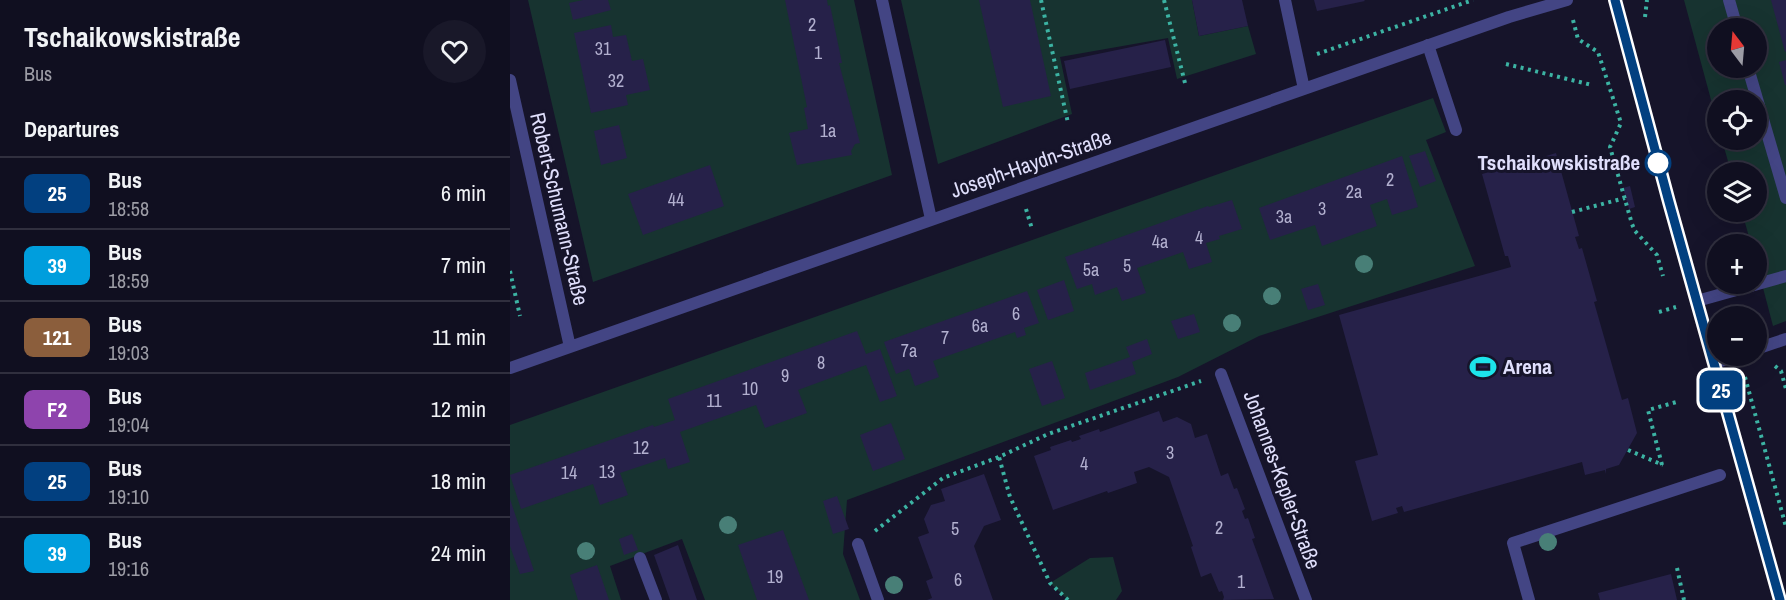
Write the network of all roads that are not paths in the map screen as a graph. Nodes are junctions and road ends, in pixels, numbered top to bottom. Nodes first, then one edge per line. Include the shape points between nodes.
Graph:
1 (882, 0) edge
2 (1285, 0) edge
3 (1567, 0) edge
4 (1615, 0) edge
5 (1729, 0) edge
6 (1533, 4) edge
7 (1734, 18) edge
8 (1428, 45) junction
9 (1751, 78) edge
10 (510, 80) edge
11 (1304, 89) junction
12 (1456, 130) dead end
13 (1786, 198) edge
14 (930, 219) junction
15 (1786, 276) edge
16 (1697, 302) junction
17 (1707, 338) edge
18 (1786, 339) edge
19 (1767, 345) edge
20 (570, 347) junction
21 (1715, 366) edge
22 (510, 368) edge
23 (1221, 374) road end
24 (1720, 475) dead end
25 (858, 544) road end
26 (640, 558) dead end
27 (656, 600) edge
28 (878, 600) edge
29 (1306, 600) edge
30 (1529, 600) edge
31 (1780, 600) edge

1 - 14 street
2 - 11 street
3 - 6 street, Joseph-Haydn-Straße
4 - 16 street
5 - 7 street
6 - 8 street, Joseph-Haydn-Straße
8 - 11 street, Joseph-Haydn-Straße
8 - 12 street
9 - 13 street
10 - 20 street, Robert-Schumann-Straße
11 - 14 street, Joseph-Haydn-Straße
14 - 20 street, Joseph-Haydn-Straße
15 - 16 street
16 - 17 street
18 - 19 street
20 - 22 street, Joseph-Haydn-Straße
21 - 31 street
23 - 29 street, Johannes-Kepler-Straße
24 - 30 street via 1513,543
25 - 28 street
26 - 27 street

